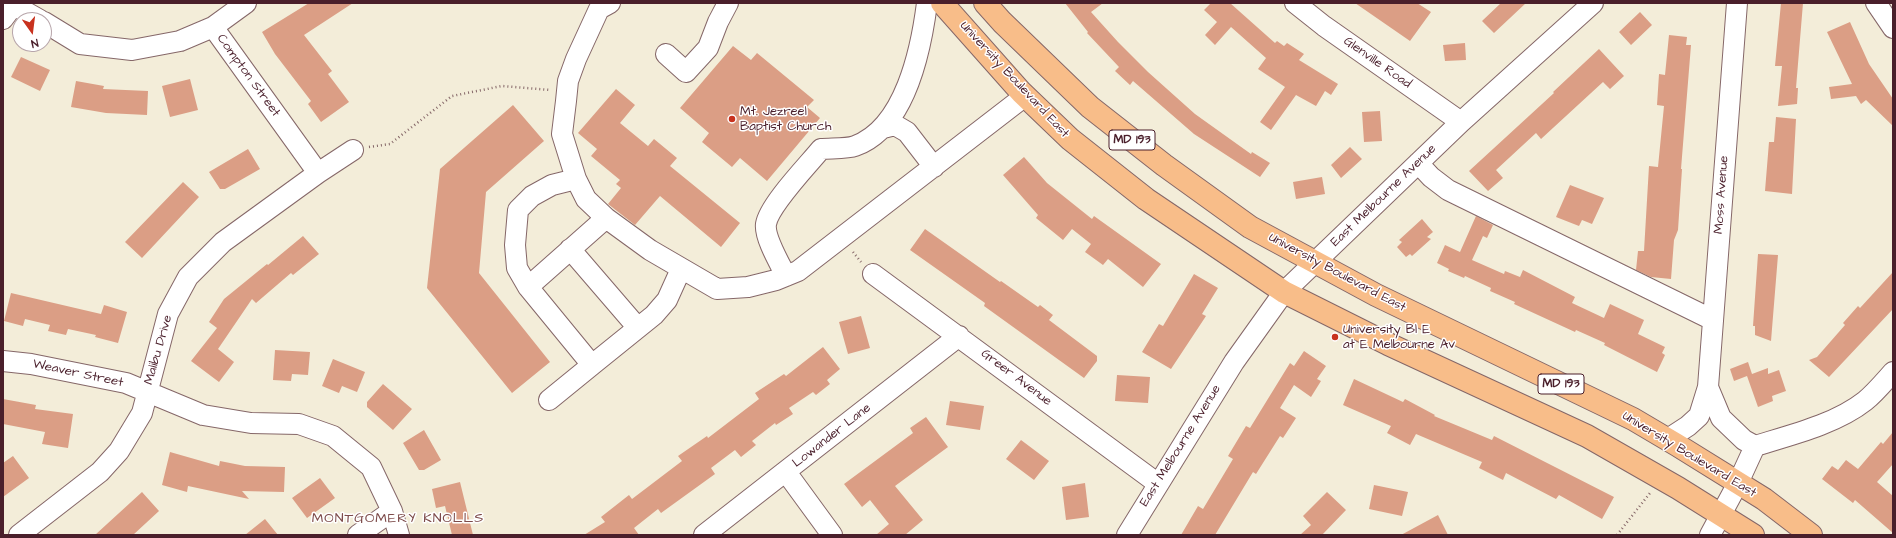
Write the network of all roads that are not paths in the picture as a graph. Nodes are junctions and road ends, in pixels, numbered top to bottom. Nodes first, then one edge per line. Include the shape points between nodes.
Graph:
1 (246, 3) edge
2 (610, 3) edge
3 (728, 3) edge
4 (927, 3) edge
5 (942, 3) edge
6 (986, 3) edge
7 (1295, 3) edge
8 (1593, 3) edge
9 (1737, 3) edge
10 (1876, 3) edge
11 (11, 8) edge
12 (21, 12) edge
13 (52, 27) edge
14 (213, 27) junction
15 (1893, 28) edge
16 (666, 54) dead end
17 (1026, 96) junction
18 (1461, 122) junction
19 (883, 128) junction
20 (353, 150) road end
21 (1418, 163) junction
22 (934, 167) junction
23 (318, 173) junction
24 (576, 179) junction
25 (606, 218) junction
26 (570, 249) junction
27 (1314, 262) junction
28 (681, 269) junction
29 (874, 274) dead end
30 (786, 276) junction
31 (528, 287) junction
32 (1284, 292) junction
33 (1713, 320) junction
34 (638, 328) junction
35 (959, 336) junction
36 (3, 361) edge
37 (592, 365) junction
38 (1893, 372) edge
39 (1708, 387) junction
40 (147, 393) junction
41 (549, 400) dead end
42 (1668, 439) junction
43 (1755, 446) junction
44 (786, 472) junction
45 (1157, 483) junction
46 (1738, 483) junction
47 (392, 511) junction
48 (1720, 514) junction
49 (19, 535) edge
50 (358, 535) edge
51 (399, 535) edge
52 (704, 535) edge
53 (832, 535) edge
54 (1127, 535) edge
55 (1710, 535) edge
56 (1753, 535) edge
57 (1811, 535) edge

1 - 14 street
2 - 24 street via 596,16 568,81 562,134
3 - 16 street via 708,48 686,72
4 - 19 street via 921,42 909,80 897,110
5 - 17 main road, University Boulevard East / MD 193
6 - 27 main road, University Boulevard East / MD 193 via 1002,22 1090,107 1250,227
7 - 18 street, Glenville Road
8 - 18 street, East Melbourne Avenue
9 - 33 street, Moss Avenue
10 - 15 street
11 - 12 street
13 - 14 street, Compton Street via 80,44 132,50 180,41
14 - 23 street, Compton Street
17 - 22 street
17 - 32 main road, University Boulevard East / MD 193 via 1070,139 1146,199
18 - 21 street, East Melbourne Avenue
19 - 22 street via 895,125 907,132
19 - 30 street via 854,147 821,149 774,207 766,224 770,242
20 - 23 street, Malibu Drive
21 - 27 street, East Melbourne Avenue
21 - 33 street via 1430,177 1448,190
22 - 30 street via 798,271
23 - 40 street, Malibu Drive via 223,242 188,277 168,314
24 - 25 street via 586,200
24 - 31 street via 552,185 532,196 518,210 515,245 517,268
25 - 26 street
25 - 28 street
26 - 31 street
26 - 34 street
27 - 32 street, East Melbourne Avenue
27 - 42 main road, University Boulevard East / MD 193 via 1376,295 1633,419
28 - 30 street via 716,289 748,287
28 - 34 street via 667,300
29 - 35 street, Greer Avenue
31 - 37 street
32 - 45 street, East Melbourne Avenue via 1234,362
32 - 48 main road, University Boulevard East / MD 193 via 1388,344 1587,436
33 - 39 street, Moss Avenue
34 - 37 street
35 - 44 street, Lowander Lane
35 - 45 street, Greer Avenue
36 - 40 street, Weaver Street via 126,383
37 - 41 street
38 - 43 street via 1866,400 1845,414 1793,435
39 - 42 street, Moss Avenue via 1699,416
39 - 43 street, Moss Avenue via 1721,418 1744,440
40 - 47 street, Weaver Street via 203,415 251,423 299,424 333,436 371,467
40 - 49 street, Malibu Drive via 142,413 119,451 100,472
42 - 46 main road, University Boulevard East / MD 193
43 - 46 street
44 - 52 street, Lowander Lane
44 - 53 street
45 - 54 street, East Melbourne Avenue
46 - 48 street
46 - 57 main road, University Boulevard East / MD 193 via 1764,499
47 - 50 street
47 - 51 street, Weaver Street
48 - 55 street
48 - 56 main road, University Boulevard East / MD 193

